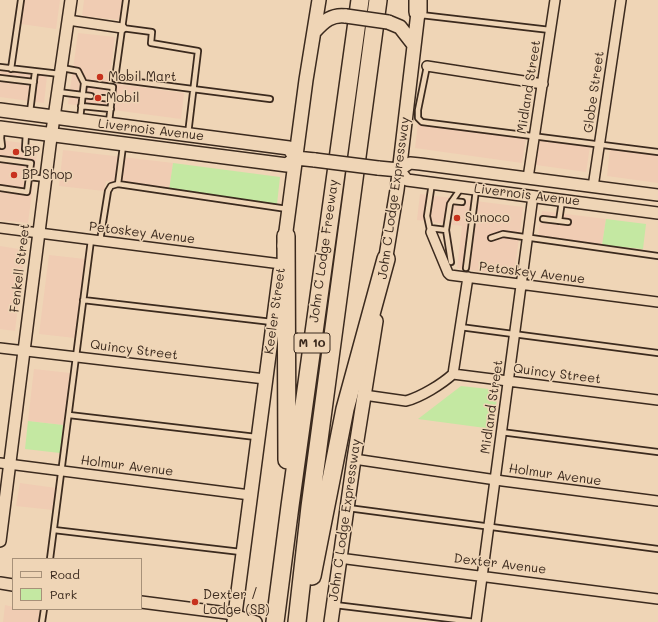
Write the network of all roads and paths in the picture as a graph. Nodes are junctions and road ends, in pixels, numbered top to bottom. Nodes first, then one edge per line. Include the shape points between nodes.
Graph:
1 (21, 0) edge
2 (71, 0) edge
3 (126, 0) edge
4 (319, 0) edge
5 (360, 0) edge
6 (378, 0) edge
7 (555, 0) edge
8 (621, 0) edge
9 (418, 7) edge
10 (68, 20) junction
11 (122, 28) junction
12 (550, 30) junction
13 (314, 32) junction
14 (414, 44) junction
15 (427, 66) joint
16 (0, 67) edge
17 (11, 69) junction
18 (61, 71) junction
19 (35, 72) junction
20 (0, 78) edge
21 (34, 82) junction
22 (84, 84) junction
23 (543, 84) junction
24 (194, 90) junction
25 (58, 92) junction
26 (83, 95) junction
27 (91, 96) dead end
28 (103, 98) dead end
29 (112, 99) junction
30 (270, 99) dead end
31 (82, 106) junction
32 (0, 110) edge
33 (110, 110) junction
34 (29, 114) junction
35 (54, 117) junction
36 (79, 120) junction
37 (108, 124) junction
38 (1, 128) edge
39 (27, 131) junction
40 (52, 134) junction
41 (188, 135) junction
42 (534, 136) junction
43 (83, 138) junction
44 (212, 138) junction
45 (123, 144) junction
46 (600, 144) junction
47 (2, 146) dead end
48 (25, 149) dead end
49 (658, 152) edge
50 (0, 157) edge
51 (296, 158) junction
52 (399, 170) junction
53 (29, 177) junction
54 (528, 178) junction
55 (46, 179) junction
56 (432, 183) junction
57 (563, 183) junction
58 (118, 184) junction
59 (462, 187) junction
60 (593, 187) junction
61 (0, 188) edge
62 (477, 188) junction
63 (658, 195) edge
64 (533, 196) junction
65 (562, 200) junction
66 (450, 202) junction
67 (462, 202) dead end
68 (289, 209) junction
69 (658, 209) edge
70 (443, 210) dead end
71 (449, 210) junction
72 (637, 210) junction
73 (658, 213) edge
74 (543, 219) dead end
75 (559, 221) junction
76 (568, 222) dead end
77 (0, 228) edge
78 (430, 230) junction
79 (446, 230) junction
80 (39, 233) junction
81 (286, 236) junction
82 (492, 238) dead end
83 (527, 238) junction
84 (95, 240) junction
85 (450, 252) junction
86 (658, 256) edge
87 (441, 257) junction
88 (386, 259) junction
89 (451, 262) dead end
90 (281, 264) junction
91 (467, 273) junction
92 (521, 284) junction
93 (83, 300) junction
94 (658, 302) edge
95 (273, 322) junction
96 (460, 327) junction
97 (514, 334) junction
98 (0, 348) edge
99 (24, 351) junction
100 (658, 353) edge
101 (76, 357) junction
102 (453, 374) junction
103 (265, 379) junction
104 (508, 381) junction
105 (364, 395) junction
106 (658, 400) edge
107 (69, 415) junction
108 (501, 432) junction
109 (258, 438) junction
110 (658, 452) edge
111 (354, 459) junction
112 (5, 464) edge
113 (62, 472) junction
114 (495, 479) junction
115 (250, 495) junction
116 (658, 501) edge
117 (347, 508) junction
118 (489, 527) junction
119 (54, 530) junction
120 (0, 541) edge
121 (284, 549) junction
122 (658, 549) edge
123 (243, 552) junction
124 (50, 558) edge
125 (339, 558) junction
126 (482, 576) junction
127 (0, 583) edge
128 (12, 584) edge
129 (658, 599) edge
130 (142, 602) edge
131 (333, 605) junction
132 (44, 610) edge
133 (234, 619) edge
134 (42, 622) edge
135 (255, 622) edge
136 (275, 622) edge
137 (297, 622) edge
138 (331, 622) edge
139 (476, 622) edge

1 - 17 lane
2 - 10 street, Fenkell Street
3 - 11 lane
4 - 13 main road, Keeler Street
5 - 121 highway, John C Lodge Freeway / M 10
6 - 137 highway, John C Lodge Freeway / M 10
7 - 12 street, Midland Street
8 - 46 street, Globe Street
9 - 12 lane
9 - 14 main road, John C Lodge Expressway
10 - 11 street
10 - 18 street, Fenkell Street
11 - 24 lane via 152,32 151,43 198,51
11 - 24 lane via 115,79
12 - 23 street, Midland Street
13 - 14 main road, bridge via 327,19 339,15 388,22 400,27
13 - 51 main road, Keeler Street
14 - 52 main road, John C Lodge Expressway
15 - 23 street
15 - 42 lane via 418,110 418,118 422,122
16 - 17 lane
17 - 19 lane
18 - 19 lane
18 - 22 lane via 78,71
18 - 25 street, Fenkell Street
19 - 21 lane
20 - 21 lane
21 - 34 lane
22 - 26 lane
22 - 29 lane via 114,87
23 - 42 street, Midland Street
24 - 30 lane
24 - 41 lane
25 - 26 lane
25 - 35 street, Fenkell Street
26 - 27 lane
26 - 31 lane
28 - 29 lane
29 - 33 lane
31 - 33 lane
31 - 36 lane
32 - 34 main road, Livernois Avenue
33 - 37 lane
34 - 35 main road, Livernois Avenue
35 - 36 main road, Livernois Avenue
35 - 40 street, Fenkell Street
36 - 37 main road, Livernois Avenue
37 - 41 main road, Livernois Avenue
38 - 39 main road, Livernois Avenue
38 - 47 lane
39 - 40 main road, Livernois Avenue
39 - 48 lane
40 - 43 main road, Livernois Avenue
40 - 55 street, Fenkell Street
41 - 44 main road, Livernois Avenue
42 - 46 lane
42 - 54 street, Midland Street
43 - 44 main road via 113,136 205,148 210,146
43 - 45 main road, Livernois Avenue
44 - 51 main road, Livernois Avenue via 289,148
45 - 51 main road, Livernois Avenue via 287,165
45 - 58 lane
46 - 49 lane
46 - 60 street, Globe Street
50 - 53 lane via 31,163
51 - 52 main road, Livernois Avenue, bridge
51 - 68 main road, Keeler Street
52 - 54 street, Livernois Avenue via 410,163
52 - 56 street, Livernois Avenue via 407,180
52 - 88 main road, John C Lodge Expressway
53 - 55 lane
53 - 61 lane via 27,192
54 - 57 street, Livernois Avenue
55 - 80 street, Fenkell Street
56 - 59 street, Livernois Avenue
56 - 78 lane
57 - 59 street via 532,185 472,177 468,178
57 - 60 street, Livernois Avenue
58 - 68 lane
58 - 84 lane via 111,186 108,191
59 - 62 street, Livernois Avenue
59 - 66 lane
60 - 63 street, Livernois Avenue
62 - 64 street, Livernois Avenue
62 - 91 lane
64 - 65 street, Livernois Avenue
64 - 83 street, Midland Street
65 - 72 street, Livernois Avenue
65 - 75 lane
66 - 67 lane
66 - 71 lane
68 - 81 main road, Keeler Street
69 - 72 street
70 - 71 lane
71 - 79 lane via 444,218
72 - 73 street, Livernois Avenue
74 - 75 lane
75 - 76 lane
77 - 80 street, Petoskey Avenue
78 - 79 lane
78 - 87 street, Petoskey Avenue
79 - 85 lane
80 - 84 street, Petoskey Avenue
80 - 99 street, Fenkell Street
81 - 90 main road, Keeler Street
81 - 121 highway via 287,462
82 - 83 lane via 503,234
83 - 86 lane
83 - 92 street, Midland Street
84 - 90 street, Petoskey Avenue
84 - 93 lane
85 - 87 lane
85 - 89 lane
87 - 91 street, Petoskey Avenue via 450,275
88 - 105 main road, John C Lodge Expressway
88 - 137 highway via 345,409 312,575
90 - 95 main road, Keeler Street
91 - 92 street, Petoskey Avenue
91 - 96 street
92 - 94 street, Petoskey Avenue
92 - 97 street, Midland Street
93 - 95 lane
93 - 101 lane
95 - 103 main road, Keeler Street
96 - 97 lane
96 - 102 street
97 - 100 lane
97 - 104 street, Midland Street
98 - 99 street, Quincy Street
99 - 101 street, Quincy Street
99 - 112 street, Fenkell Street
101 - 103 street, Quincy Street
101 - 107 lane
102 - 104 street, Quincy Street
102 - 105 street via 435,387 406,401
103 - 109 main road, Keeler Street
104 - 106 street, Quincy Street
104 - 108 street, Midland Street
105 - 111 main road, John C Lodge Expressway
107 - 109 lane
107 - 113 lane
108 - 110 lane
108 - 114 street, Midland Street
109 - 115 main road, Keeler Street
111 - 114 street, Holmur Avenue
111 - 117 main road, John C Lodge Expressway
112 - 113 street, Holmur Avenue
112 - 120 street, Fenkell Street
113 - 115 street, Holmur Avenue
113 - 119 lane
114 - 116 street, Holmur Avenue
114 - 118 street, Midland Street
115 - 123 main road, Keeler Street
117 - 118 lane
117 - 125 main road, John C Lodge Expressway
118 - 122 lane
118 - 126 street, Midland Street
119 - 123 lane
119 - 124 lane
121 - 136 highway, John C Lodge Freeway / M 10
123 - 133 main road, Keeler Street
125 - 126 street, Dexter Avenue
125 - 131 main road, John C Lodge Expressway
126 - 129 street, Dexter Avenue
126 - 139 street, Midland Street
127 - 128 street
130 - 133 street via 227,613
131 - 138 main road, John C Lodge Expressway
131 - 139 lane
132 - 134 lane
133 - 135 street

